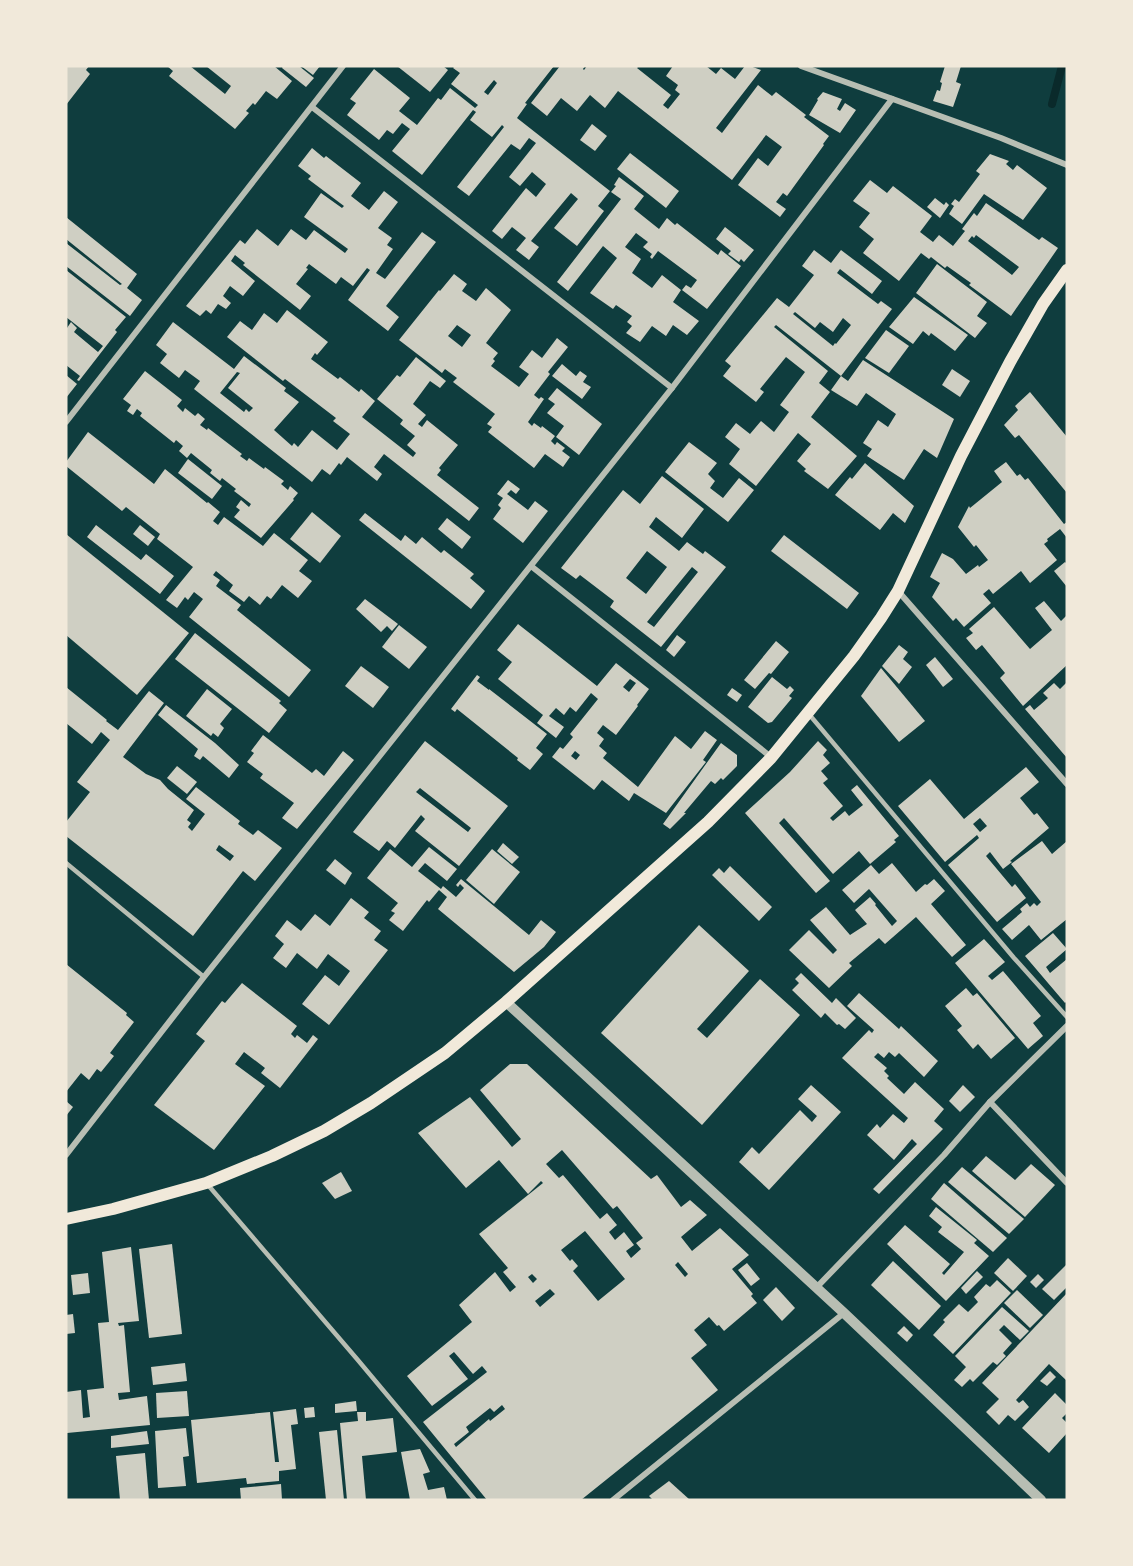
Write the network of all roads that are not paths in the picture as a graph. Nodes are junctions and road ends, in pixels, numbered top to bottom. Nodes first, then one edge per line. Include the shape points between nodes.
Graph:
1 (343, 66) edge
2 (801, 66) edge
3 (892, 99) junction
4 (312, 107) junction
5 (1067, 165) edge
6 (1067, 270) edge
7 (672, 388) junction
8 (66, 422) edge
9 (531, 566) junction
10 (898, 591) junction
11 (808, 713) junction
12 (771, 758) junction
13 (1067, 784) edge
14 (66, 863) edge
15 (204, 977) junction
16 (506, 1002) junction
17 (1067, 1017) edge
18 (1067, 1026) edge
19 (990, 1102) junction
20 (66, 1155) edge
21 (206, 1183) junction
22 (1067, 1183) edge
23 (66, 1219) edge
24 (816, 1288) junction
25 (844, 1313) junction
26 (475, 1500) edge
27 (613, 1500) edge
28 (1041, 1500) edge

1 - 4 street
2 - 3 street
3 - 5 street
3 - 7 street
4 - 7 street
4 - 8 street
6 - 10 main road via 1010,362
7 - 9 street
9 - 12 street
9 - 15 street
10 - 11 main road via 854,656
10 - 13 street
11 - 12 main road
11 - 17 lane
12 - 16 main road via 708,822
14 - 15 lane
15 - 20 street
16 - 21 main road via 445,1053 324,1131
16 - 24 street
18 - 19 street
19 - 22 street
19 - 24 street
21 - 23 main road
21 - 26 lane
24 - 25 street
25 - 27 street
25 - 28 street

